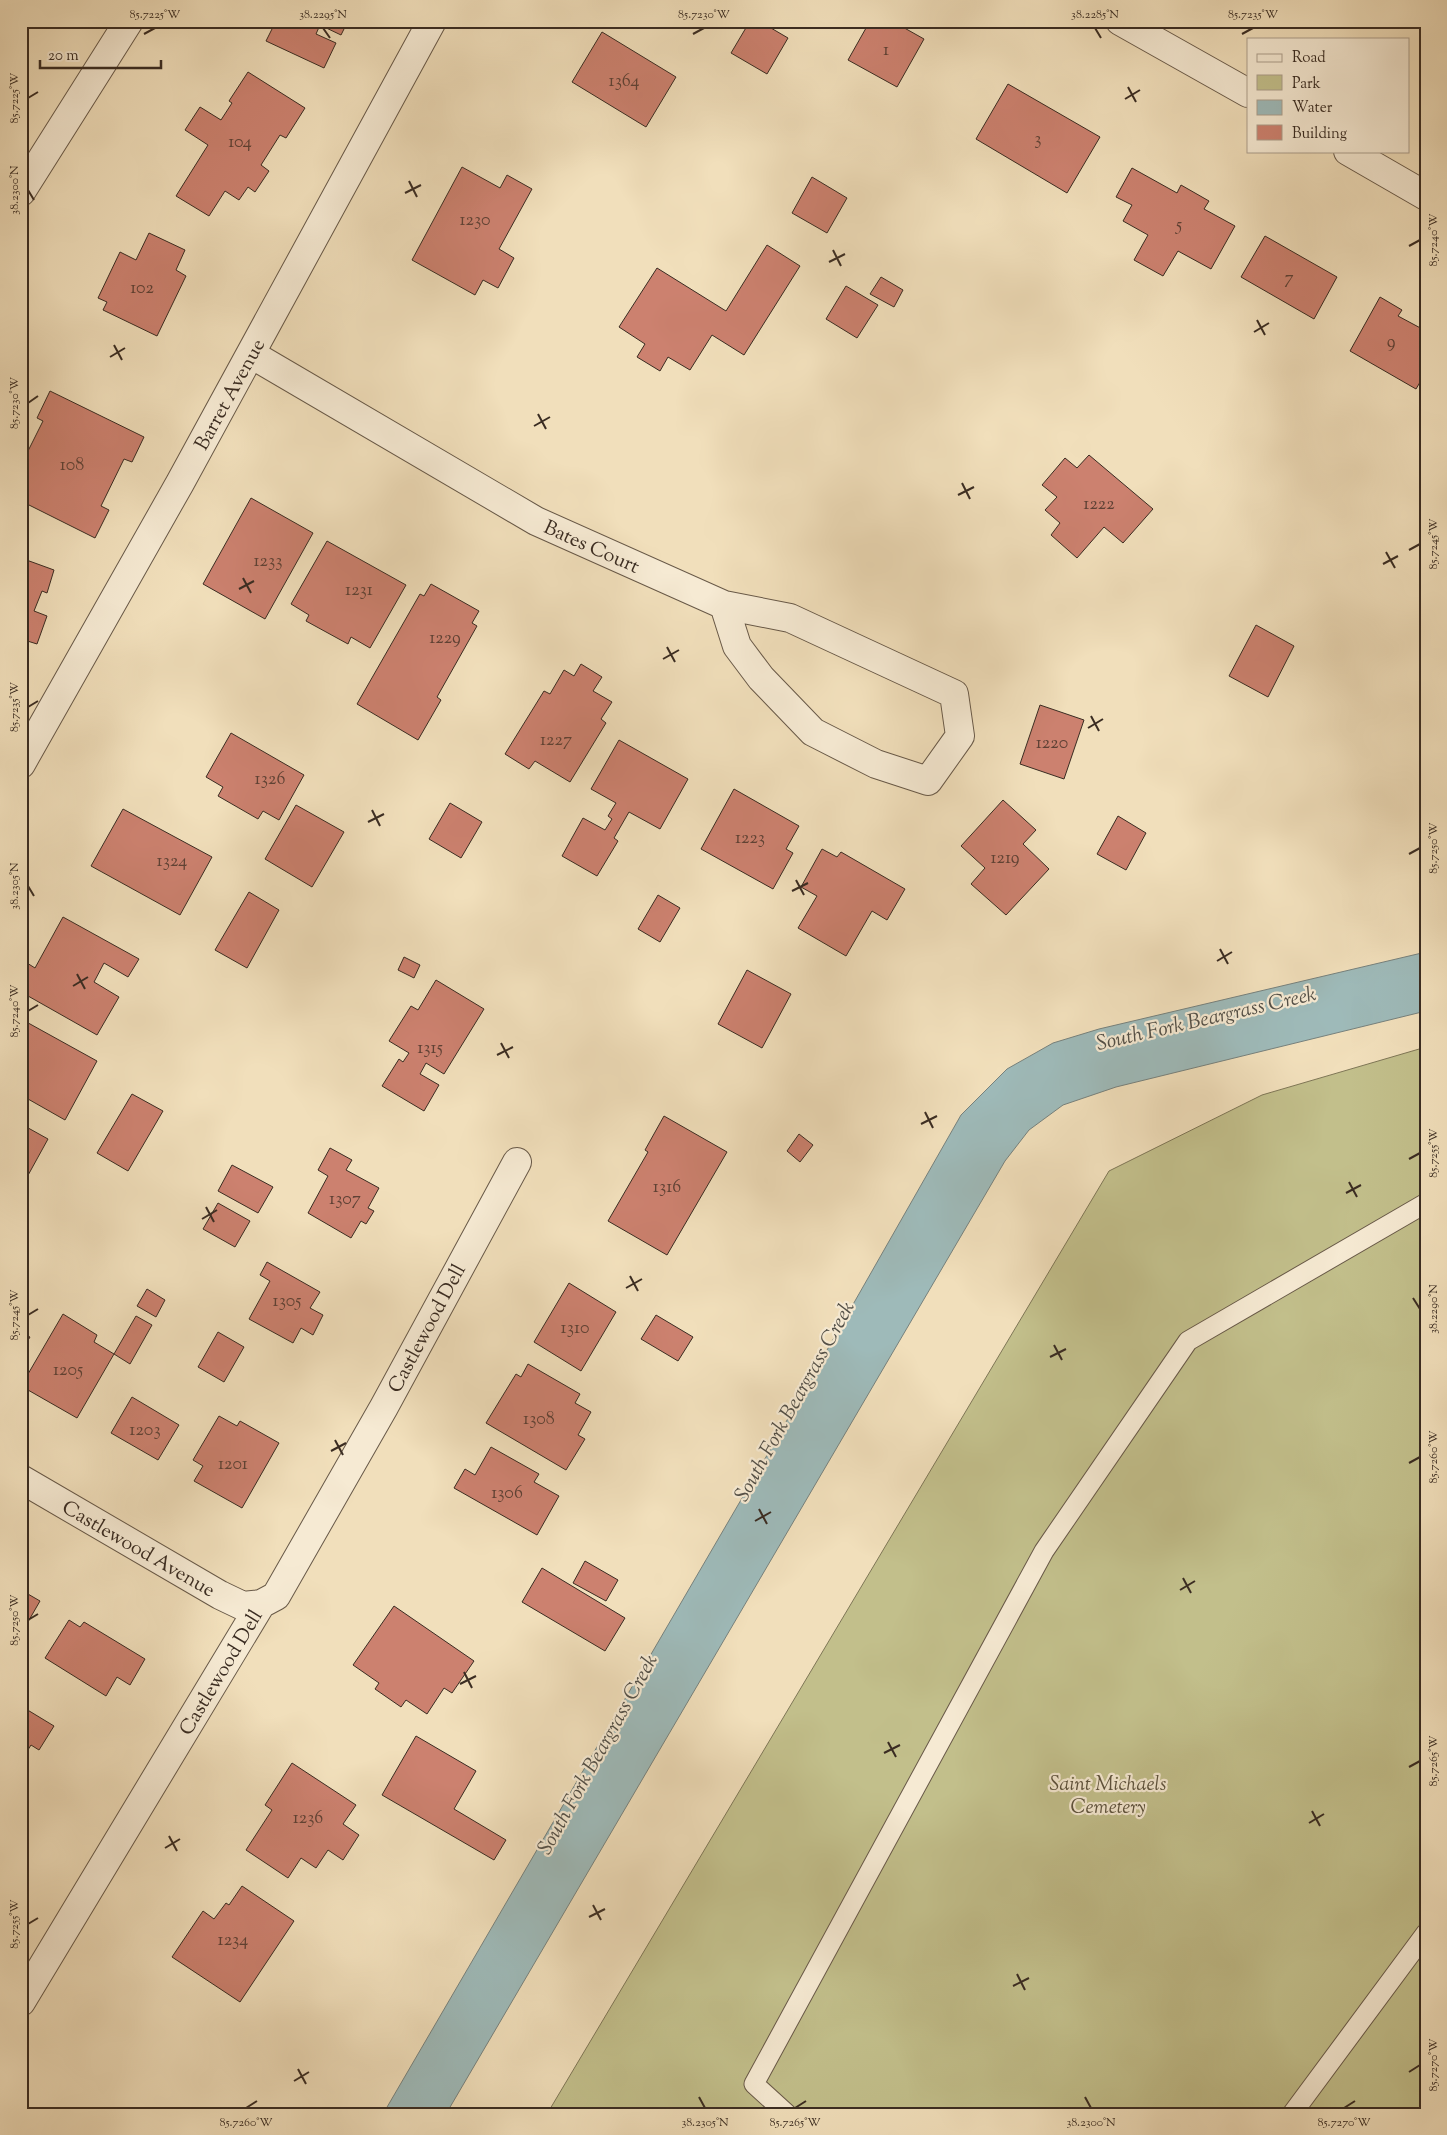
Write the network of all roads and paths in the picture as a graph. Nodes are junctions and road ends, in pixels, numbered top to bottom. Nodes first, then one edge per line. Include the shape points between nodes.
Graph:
1 (129, 21) edge
2 (432, 21) edge
3 (1120, 21) edge
4 (1247, 93) edge
5 (1350, 152) edge
6 (21, 192) edge
7 (1426, 196) edge
8 (251, 354) junction
9 (724, 605) junction
10 (21, 764) edge
11 (517, 1162) dead end
12 (1426, 1203) edge
13 (21, 1479) edge
14 (260, 1604) junction
15 (1426, 1933) edge
16 (21, 2002) edge
17 (787, 2114) edge
18 (1292, 2114) edge

1 - 6 street
2 - 8 street, Barret Avenue
3 - 4 street
5 - 7 street
8 - 9 street, Bates Court via 536,521
8 - 10 street, Barret Avenue
9 - 9 street, Bates Court via 737,646 761,678 813,732 876,764 928,781 960,736 954,694 790,618
11 - 14 street, Castlewood Dell via 384,1407 276,1596
12 - 17 lane via 1188,1340 1044,1551 754,2084
13 - 14 street, Castlewood Avenue via 220,1596 243,1606
14 - 16 street, Castlewood Dell
15 - 18 lane

